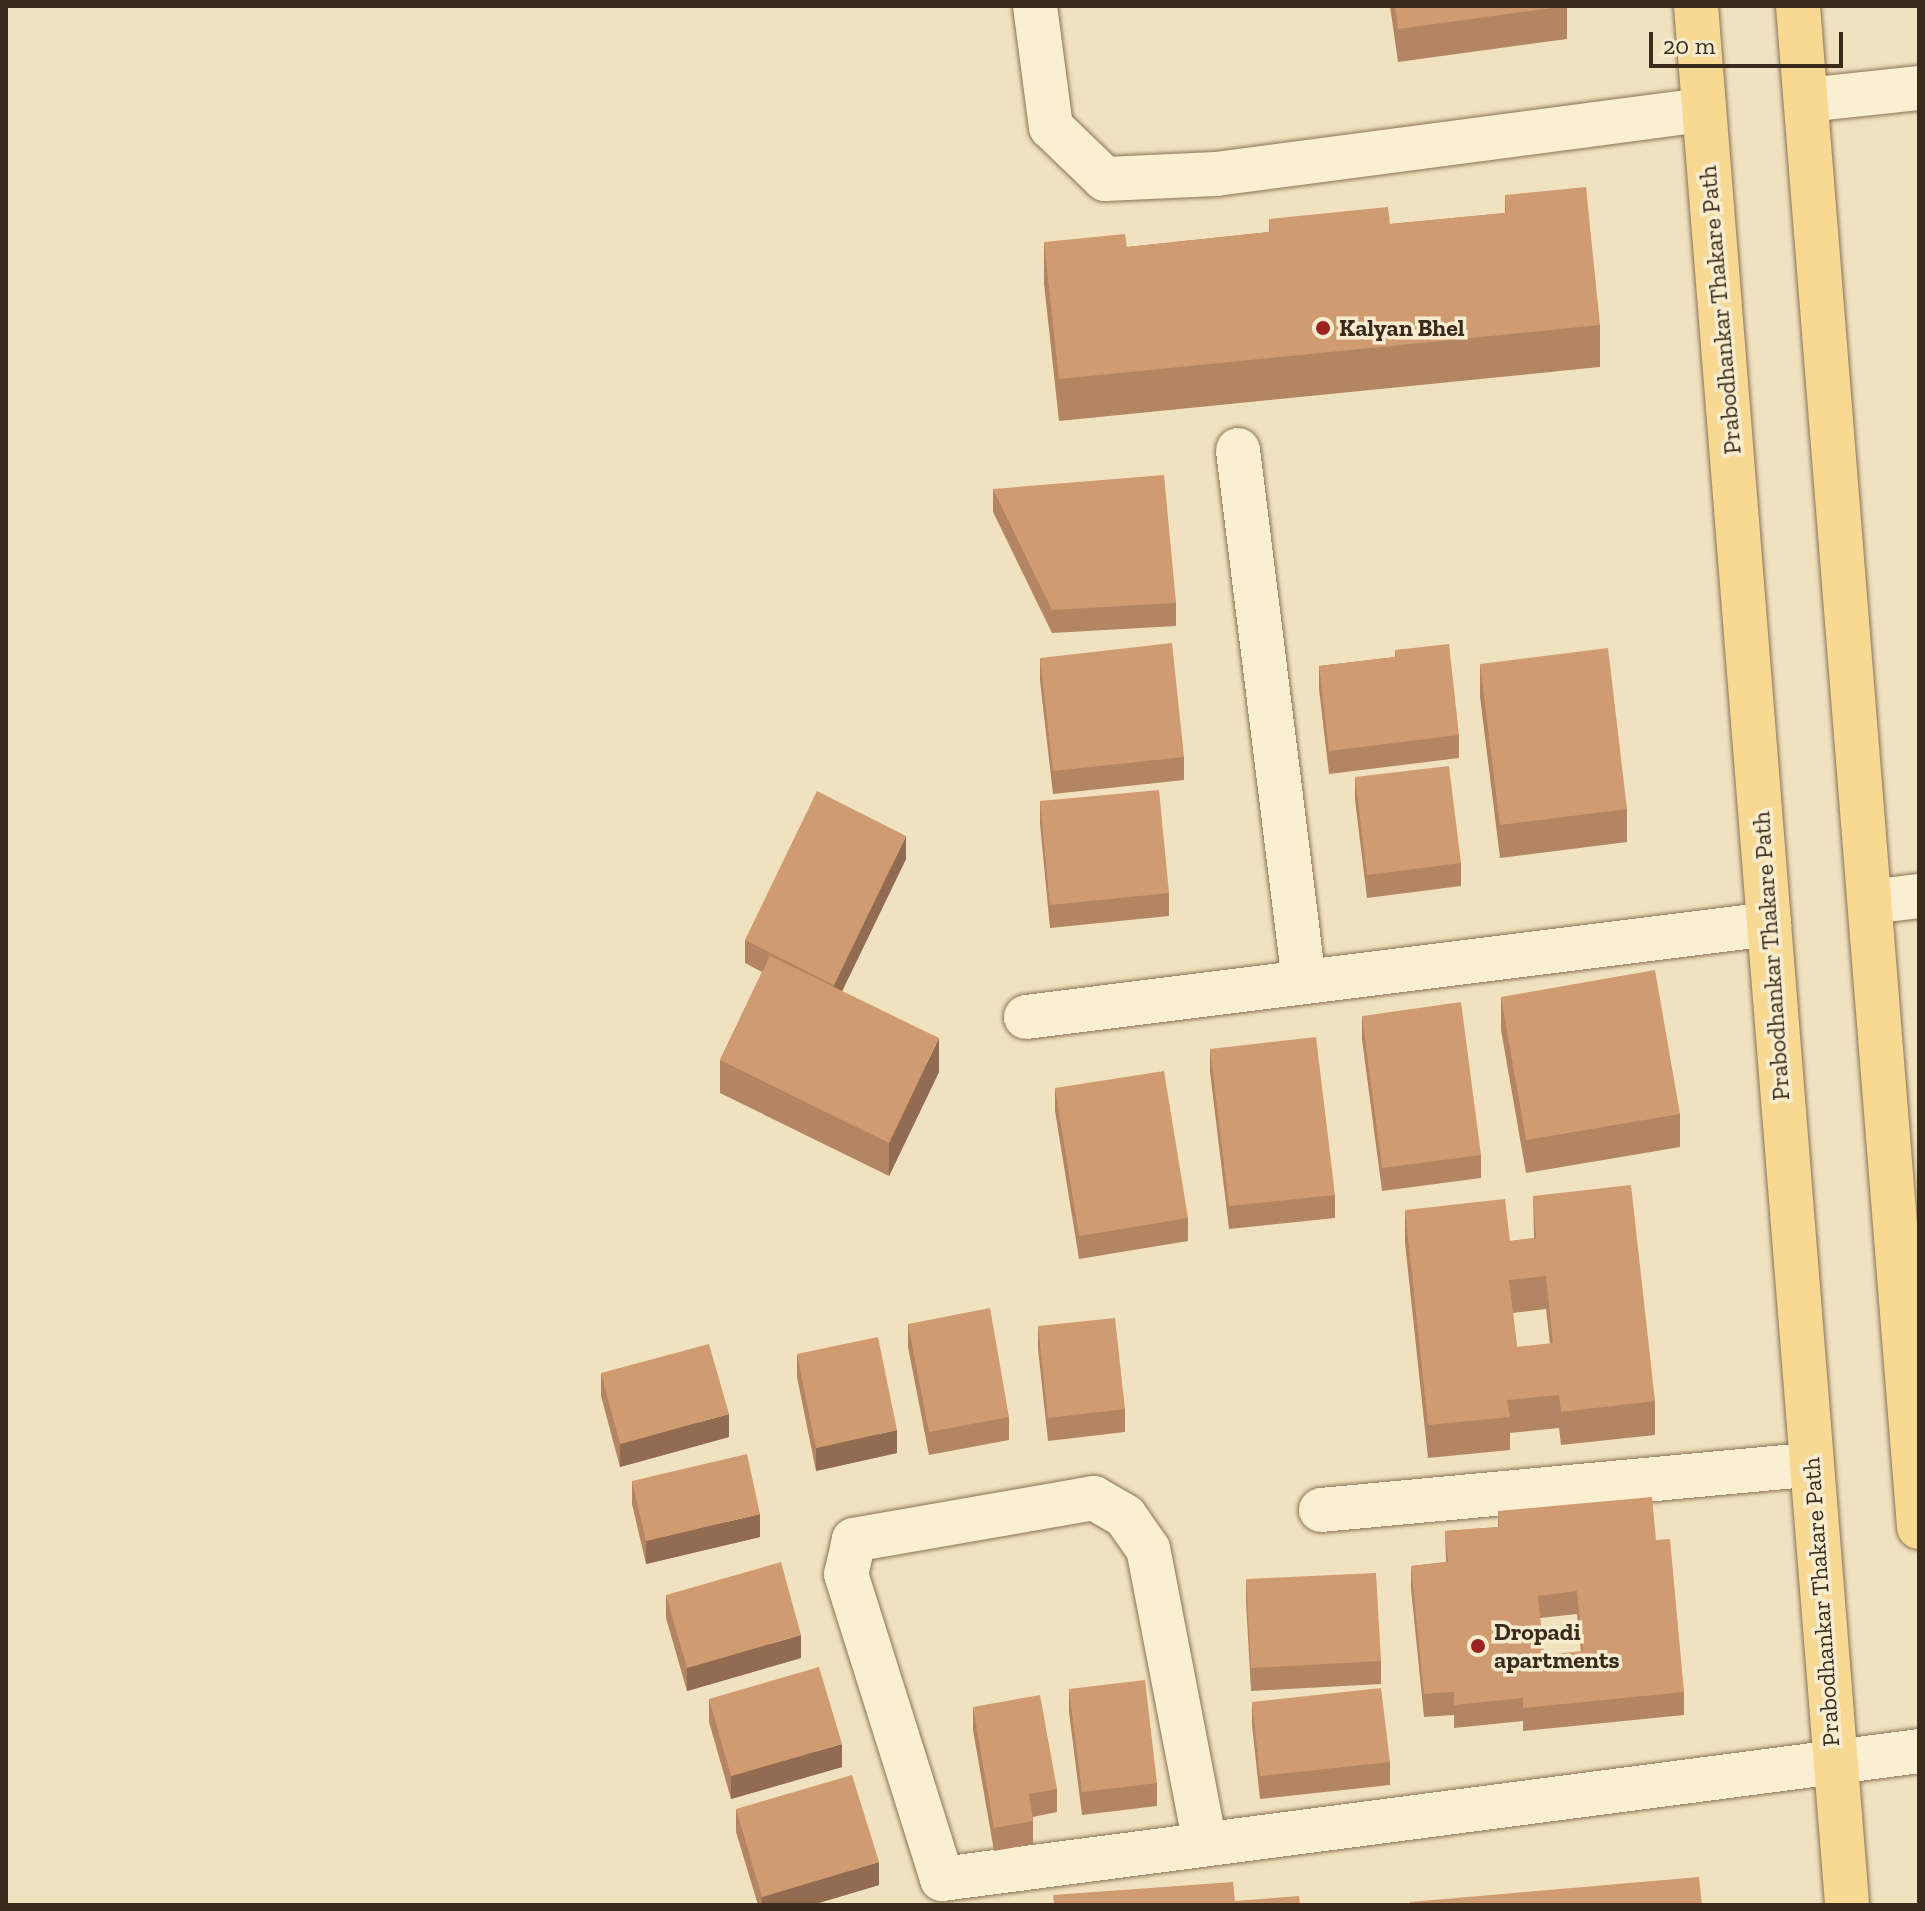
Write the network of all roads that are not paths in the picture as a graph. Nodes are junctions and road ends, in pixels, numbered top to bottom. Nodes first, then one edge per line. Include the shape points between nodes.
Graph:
1 (1035, 6) edge
2 (1696, 6) edge
3 (1798, 6) edge
4 (1919, 88) edge
5 (1806, 100) junction
6 (1704, 110) junction
7 (1238, 450) dead end
8 (1919, 896) edge
9 (1870, 902) junction
10 (1769, 924) junction
11 (1304, 982) junction
12 (1026, 1017) dead end
13 (1810, 1465) junction
14 (1321, 1510) dead end
15 (1919, 1527) edge
16 (1919, 1751) edge
17 (1833, 1762) junction
18 (1205, 1844) junction
19 (1847, 1905) edge

1 - 6 street via 1051,127 1105,179 1216,174
2 - 6 main road, Prabodhankar Thakare Path
3 - 5 main road
4 - 5 street
5 - 9 main road
6 - 10 main road, Prabodhankar Thakare Path
7 - 11 street
8 - 9 street
9 - 15 main road
10 - 11 street
10 - 13 main road, Prabodhankar Thakare Path
11 - 12 street
13 - 14 street
13 - 17 main road, Prabodhankar Thakare Path
16 - 17 street
17 - 18 street
17 - 19 main road, Prabodhankar Thakare Path
18 - 18 street via 942,1879 846,1574 854,1540 1094,1498 1125,1516 1148,1549

